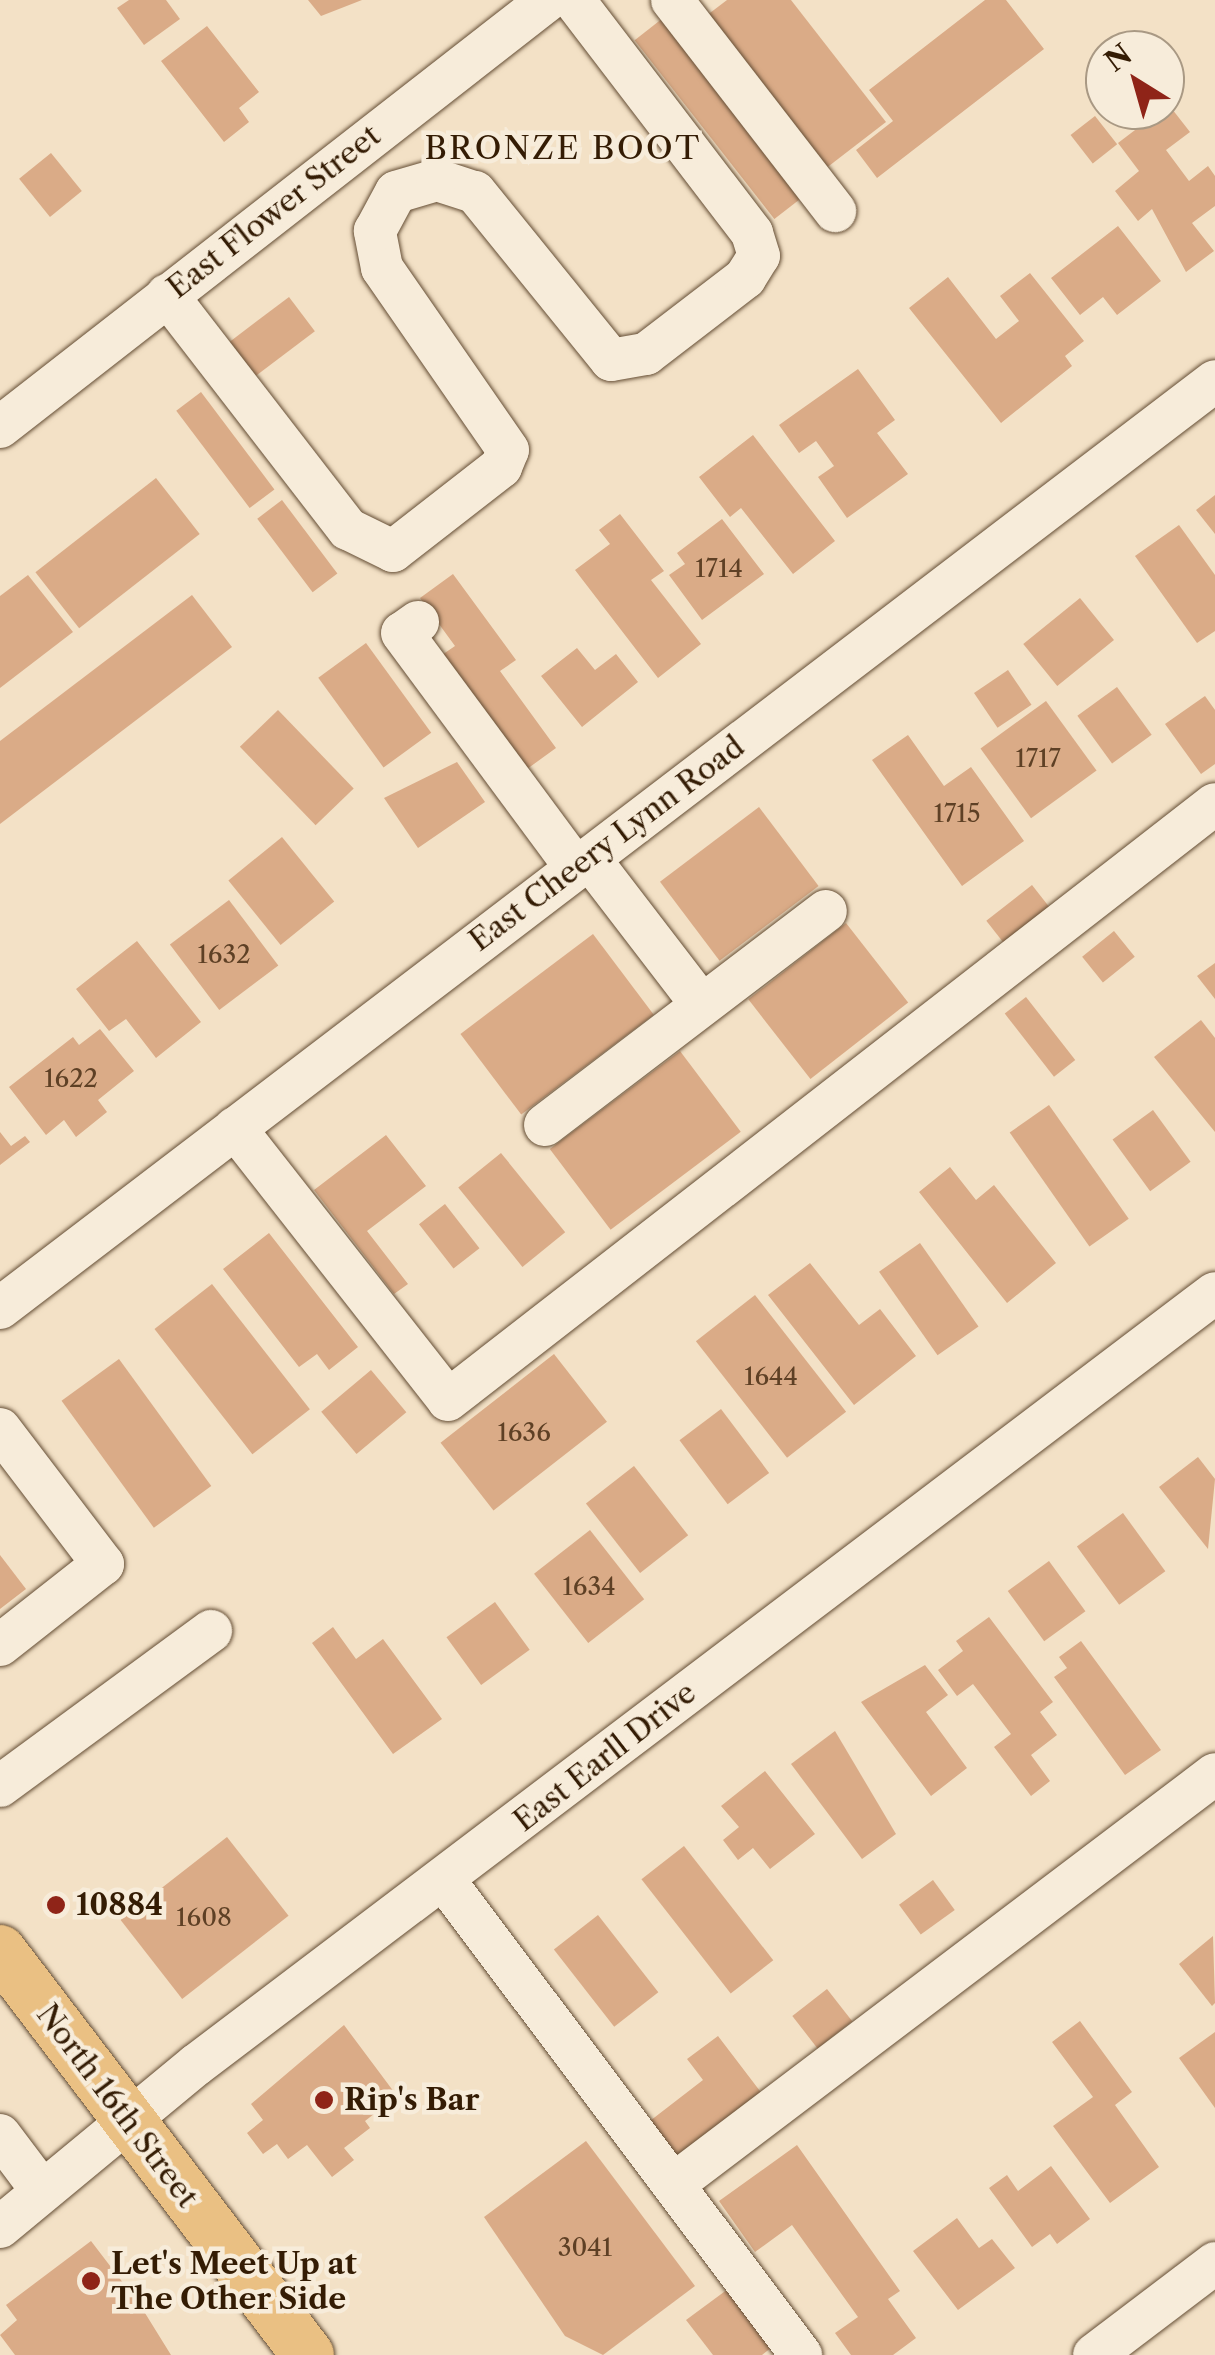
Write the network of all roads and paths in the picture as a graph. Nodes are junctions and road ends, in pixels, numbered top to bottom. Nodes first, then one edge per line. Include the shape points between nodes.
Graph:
1 (548, 0) edge
2 (574, 0) edge
3 (672, 0) edge
4 (361, 144) junction
5 (396, 192) junction
6 (834, 211) dead end
7 (167, 295) junction
8 (1215, 381) edge
9 (0, 427) edge
10 (418, 622) dead end
11 (1215, 804) edge
12 (582, 863) junction
13 (826, 911) dead end
14 (702, 1005) junction
15 (546, 1125) dead end
16 (235, 1128) junction
17 (1215, 1293) edge
18 (0, 1308) edge
19 (0, 1429) edge
20 (212, 1630) dead end
21 (0, 1646) edge
22 (1215, 1774) edge
23 (0, 1786) edge
24 (445, 1881) junction
25 (0, 1951) edge
26 (128, 2120) junction
27 (0, 2135) edge
28 (675, 2183) junction
29 (42, 2190) junction
30 (0, 2227) edge
31 (1215, 2262) edge
32 (308, 2355) edge
33 (802, 2355) edge
34 (1094, 2355) edge

1 - 4 street, East Flower Street
2 - 5 street via 752,233 758,256 745,278 646,354 612,360 475,192 436,180
3 - 6 street
4 - 5 street
4 - 7 street, East Flower Street
5 - 7 street via 375,230 382,268 508,450 501,468 394,551 348,529
7 - 9 street, East Flower Street
8 - 12 street, East Cheery Lynn Road
10 - 12 street via 402,633
11 - 16 street via 448,1400
12 - 14 street
12 - 16 street, East Cheery Lynn Road
13 - 14 street
14 - 15 street
16 - 18 street, East Cheery Lynn Road
17 - 24 street, East Earll Drive
19 - 21 street via 103,1564
20 - 23 street
22 - 28 street
24 - 26 street, East Earll Drive
24 - 28 street
25 - 26 main road, North 16th Street
26 - 29 street, East Earll Drive
26 - 32 main road, North 16th Street
27 - 29 street
28 - 33 street
29 - 30 street, East Earll Drive
31 - 34 street

